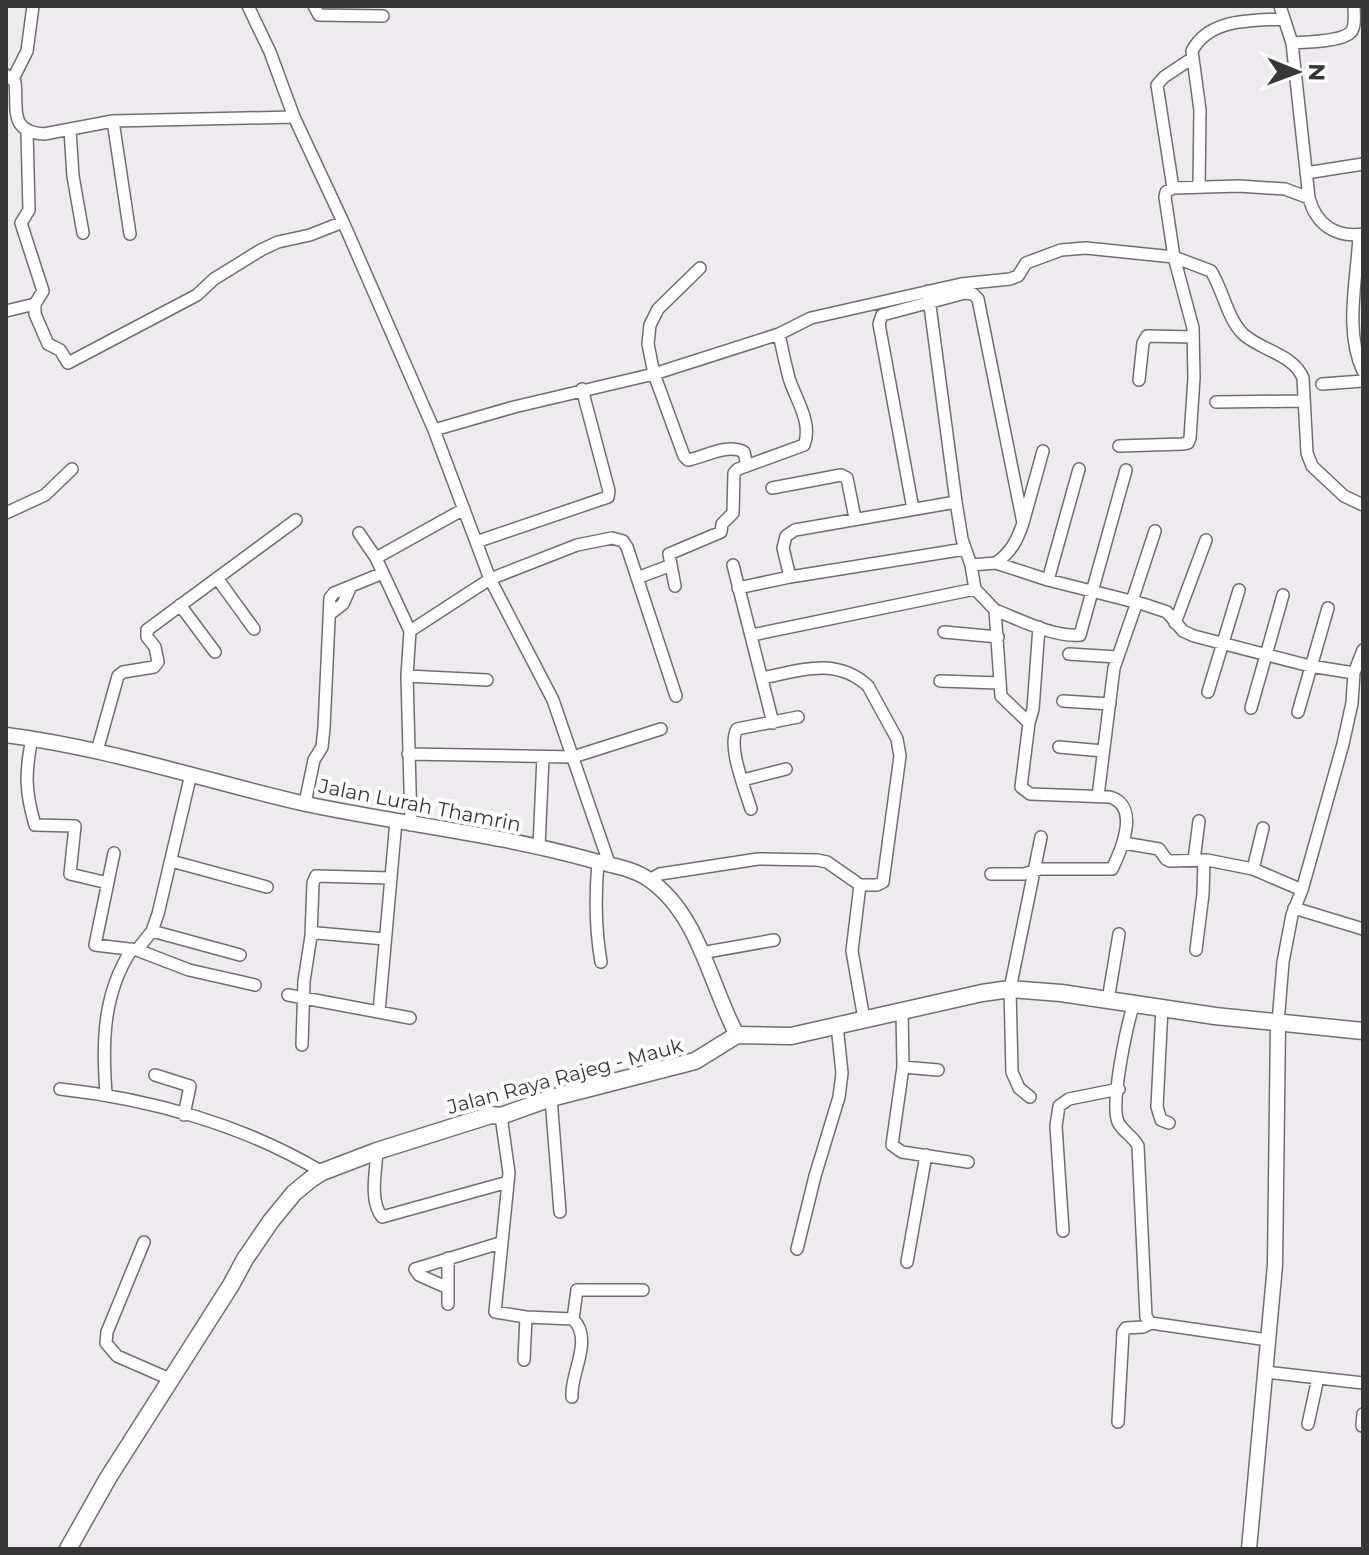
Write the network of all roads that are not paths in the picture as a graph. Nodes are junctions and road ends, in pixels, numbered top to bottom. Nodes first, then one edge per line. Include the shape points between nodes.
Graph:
1 (33, 6) edge
2 (248, 6) edge
3 (314, 6) edge
4 (1280, 6) edge
5 (1354, 6) edge
6 (383, 16) dead end
7 (1283, 19) junction
8 (1292, 43) junction
9 (1191, 59) junction
10 (10, 77) edge
11 (294, 117) junction
12 (113, 121) junction
13 (70, 130) junction
14 (27, 132) junction
15 (1363, 164) edge
16 (1306, 173) junction
17 (1199, 187) junction
18 (1173, 188) junction
19 (1309, 198) junction
20 (343, 222) junction
21 (83, 233) dead end
22 (130, 234) dead end
23 (1361, 235) edge
24 (1174, 257) junction
25 (700, 268) dead end
26 (1360, 287) edge
27 (929, 297) junction
28 (35, 304) junction
29 (6, 311) edge
30 (779, 334) junction
31 (1193, 337) junction
32 (1363, 371) edge
33 (654, 374) junction
34 (1139, 380) dead end
35 (1363, 381) edge
36 (1322, 384) dead end
37 (582, 389) junction
38 (1304, 401) junction
39 (1216, 402) dead end
40 (434, 430) junction
41 (1119, 446) dead end
42 (1043, 451) dead end
43 (747, 466) junction
44 (72, 469) dead end
45 (1079, 469) dead end
46 (1126, 470) dead end
47 (772, 488) dead end
48 (956, 502) junction
49 (1363, 505) edge
50 (464, 509) junction
51 (913, 509) junction
52 (6, 513) edge
53 (855, 518) junction
54 (296, 520) dead end
55 (1023, 523) junction
56 (1155, 531) dead end
57 (359, 533) dead end
58 (1206, 540) dead end
59 (476, 542) junction
60 (965, 549) junction
61 (376, 558) junction
62 (996, 563) junction
63 (733, 565) dead end
64 (971, 565) junction
65 (669, 566) junction
66 (383, 573) junction
67 (790, 577) junction
68 (217, 578) junction
69 (637, 578) junction
70 (490, 579) junction
71 (1048, 580) junction
72 (675, 586) dead end
73 (738, 588) junction
74 (975, 589) junction
75 (1239, 590) dead end
76 (1092, 591) junction
77 (1283, 595) dead end
78 (1135, 602) junction
79 (180, 605) junction
80 (1328, 608) dead end
81 (995, 610) junction
82 (1175, 623) junction
83 (1039, 627) junction
84 (254, 629) dead end
85 (410, 631) junction
86 (944, 632) dead end
87 (752, 635) junction
88 (998, 637) junction
89 (1223, 643) junction
90 (215, 652) dead end
91 (1069, 654) dead end
92 (1266, 655) junction
93 (1362, 655) edge
94 (1117, 657) junction
95 (1310, 666) junction
96 (1354, 673) junction
97 (407, 676) junction
98 (762, 678) junction
99 (487, 680) dead end
100 (940, 681) dead end
101 (999, 683) junction
102 (1208, 692) dead end
103 (676, 696) dead end
104 (1063, 701) dead end
105 (1110, 704) junction
106 (1251, 708) dead end
107 (1298, 712) dead end
108 (798, 717) dead end
109 (773, 723) junction
110 (1029, 723) junction
111 (661, 729) dead end
112 (6, 735) edge
113 (32, 738) junction
114 (1059, 747) dead end
115 (97, 751) junction
116 (1103, 751) junction
117 (408, 754) junction
118 (543, 757) junction
119 (573, 757) junction
120 (786, 769) dead end
121 (191, 774) junction
122 (743, 780) junction
123 (1098, 796) junction
124 (305, 803) junction
125 (751, 809) dead end
126 (396, 821) junction
127 (1199, 821) dead end
128 (411, 825) junction
129 (1263, 828) dead end
130 (1041, 837) dead end
131 (1124, 843) junction
132 (539, 847) junction
133 (114, 853) dead end
134 (1199, 860) junction
135 (171, 861) junction
136 (604, 864) junction
137 (1253, 869) junction
138 (1036, 870) junction
139 (991, 874) dead end
140 (391, 878) junction
141 (649, 880) junction
142 (108, 883) junction
143 (860, 885) junction
144 (267, 887) dead end
145 (1302, 890) junction
146 (1294, 908) junction
147 (1363, 929) edge
148 (152, 931) junction
149 (1119, 934) dead end
150 (311, 936) junction
151 (385, 939) junction
152 (774, 940) dead end
153 (135, 949) junction
154 (1196, 950) dead end
155 (701, 953) junction
156 (240, 955) dead end
157 (601, 962) dead end
158 (255, 985) dead end
159 (1010, 989) junction
160 (288, 995) dead end
161 (303, 998) junction
162 (1108, 1000) junction
163 (1134, 1003) junction
164 (1162, 1007) junction
165 (902, 1010) junction
166 (379, 1012) junction
167 (410, 1018) dead end
168 (864, 1019) junction
169 (1278, 1023) junction
170 (837, 1025) junction
171 (1363, 1031) edge
172 (737, 1035) junction
173 (302, 1045) dead end
174 (903, 1067) junction
175 (938, 1070) dead end
176 (155, 1075) dead end
177 (60, 1089) dead end
178 (1119, 1089) junction
179 (106, 1093) junction
180 (1030, 1097) dead end
181 (551, 1098) junction
182 (184, 1115) junction
183 (501, 1116) junction
184 (1169, 1123) dead end
185 (377, 1151) junction
186 (926, 1155) junction
187 (968, 1162) dead end
188 (322, 1172) junction
189 (508, 1182) junction
190 (560, 1212) dead end
191 (1063, 1231) dead end
192 (144, 1242) dead end
193 (500, 1243) junction
194 (797, 1249) dead end
195 (448, 1258) junction
196 (907, 1262) dead end
197 (448, 1288) junction
198 (643, 1290) dead end
199 (448, 1304) dead end
200 (526, 1317) junction
201 (573, 1319) junction
202 (1151, 1323) junction
203 (1268, 1340) junction
204 (524, 1360) dead end
205 (1266, 1372) junction
206 (1318, 1378) junction
207 (172, 1380) junction
208 (1363, 1383) edge
209 (572, 1397) dead end
210 (1118, 1422) dead end
211 (1308, 1424) dead end
212 (68, 1549) edge
213 (1249, 1549) edge

1 - 10 street via 27,51
2 - 11 street
3 - 6 street via 319,15
4 - 7 street
5 - 8 street via 1349,34
7 - 8 street
7 - 9 street via 1219,26 1196,44
8 - 16 street
9 - 17 street via 1200,110
9 - 18 street via 1157,85
10 - 14 street via 16,118
11 - 12 street
11 - 20 street
12 - 13 street
12 - 22 street
13 - 14 street
13 - 21 street
14 - 28 street via 29,210 21,223 43,291
15 - 16 street
16 - 19 street
17 - 18 street
17 - 19 street via 1285,189
18 - 24 street via 1165,197
19 - 23 street via 1312,211 1327,228
20 - 28 street via 261,250 197,295 68,363 48,344
20 - 40 street
23 - 26 street
24 - 27 street via 1061,250 1026,263 1010,279 961,284
24 - 31 street
24 - 38 street via 1209,269 1241,332 1293,362 1303,378
25 - 33 street via 658,309 650,325
26 - 32 street via 1354,342
27 - 30 street via 811,318
27 - 48 street
27 - 51 street via 882,315 879,324
27 - 55 street via 965,293 978,299
28 - 29 street
30 - 33 street
30 - 43 street via 808,436 804,445 790,452
31 - 34 street via 1147,336
31 - 41 street via 1188,443
33 - 37 street
33 - 43 street via 688,460 737,448 744,452
35 - 36 street
37 - 40 street
37 - 59 street via 608,497
38 - 39 street
38 - 49 street via 1312,466 1344,496
40 - 50 street
42 - 55 street
43 - 65 street via 734,473 733,513 721,532 670,551
44 - 52 street via 45,495
45 - 71 street
46 - 76 street
47 - 53 street via 841,475 849,483
48 - 51 street
48 - 60 street
50 - 59 street
50 - 61 street
51 - 53 street
53 - 67 street via 786,536 783,548
54 - 68 street
55 - 62 street via 1009,553
56 - 78 street
57 - 61 street
58 - 82 street
59 - 70 street
60 - 64 street
60 - 67 street
61 - 66 street
62 - 64 street
62 - 71 street
63 - 73 street
64 - 74 street
65 - 69 street
65 - 72 street
66 - 85 street
66 - 124 street via 351,586 343,604 330,614 322,747
67 - 73 street
68 - 79 street
68 - 84 street
69 - 70 street via 627,547 612,538 577,545
69 - 103 street
70 - 85 street
70 - 119 street via 553,700
71 - 76 street
73 - 87 street
74 - 81 street
74 - 87 street
75 - 89 street
76 - 78 street
76 - 83 street via 1080,635
77 - 92 street
78 - 82 street via 1167,612
78 - 94 street
79 - 90 street
79 - 115 street via 147,630 157,664 118,676
80 - 95 street
81 - 83 street
81 - 88 street
82 - 89 street via 1194,636
83 - 110 street
85 - 97 street
86 - 88 street
87 - 98 street
88 - 101 street
89 - 92 street
89 - 102 street
91 - 94 street
92 - 95 street
92 - 106 street
93 - 96 street
94 - 105 street
95 - 96 street
95 - 107 street
96 - 145 street via 1343,744
97 - 99 street
97 - 117 street
98 - 109 street
98 - 143 street via 826,666 862,680 897,739 900,756 883,882
100 - 101 street
101 - 110 street via 1002,699
104 - 105 street
105 - 116 street
108 - 109 street
109 - 122 street via 734,734
110 - 123 street via 1022,789 1030,794
111 - 119 street
112 - 113 street, Jalan Lurah Thamrin
113 - 115 street, Jalan Lurah Thamrin
113 - 142 street via 26,797 35,825 75,826 70,874
114 - 116 street
115 - 121 street, Jalan Lurah Thamrin
116 - 123 street
117 - 118 street
117 - 128 street
118 - 119 street
118 - 132 street
119 - 136 street
120 - 122 street
121 - 124 street, Jalan Lurah Thamrin
121 - 135 street
122 - 125 street
123 - 131 street via 1123,804
124 - 126 street, Jalan Lurah Thamrin
126 - 128 street, Jalan Lurah Thamrin
126 - 140 street
127 - 134 street
128 - 132 street, Jalan Lurah Thamrin
129 - 137 street
130 - 138 street
131 - 134 street via 1159,849 1170,861
131 - 138 street via 1112,869
132 - 136 street, Jalan Lurah Thamrin
133 - 142 street
134 - 137 street
134 - 154 street via 1203,894
135 - 144 street
135 - 148 street
136 - 141 street, Jalan Lurah Thamrin
136 - 157 street via 594,902
137 - 145 street
138 - 139 street
138 - 159 street
140 - 150 street via 316,876
140 - 151 street
141 - 143 street via 758,859 817,860
141 - 155 street, Jalan Lurah Thamrin via 679,910
142 - 153 street via 95,945
143 - 168 street via 852,951
145 - 146 street
146 - 147 street
146 - 169 street
148 - 153 street
148 - 156 street
149 - 162 street
150 - 151 street
150 - 161 street
151 - 166 street
152 - 155 street
153 - 158 street via 189,970
153 - 179 street via 116,980 107,1013
155 - 172 street, Jalan Lurah Thamrin
159 - 162 main road
159 - 165 main road
159 - 180 street via 1012,1072
160 - 161 street
161 - 166 street
161 - 173 street
162 - 163 main road
163 - 164 main road
163 - 178 street via 1123,1040
164 - 169 main road
164 - 184 street via 1157,1107 1161,1120
165 - 168 main road
165 - 174 street
166 - 167 street
168 - 170 main road
169 - 171 main road
169 - 203 street via 1277,1211
170 - 172 main road via 791,1036
170 - 194 street via 839,1097
172 - 181 main road, Jalan Raya Rajeg - Mauk via 695,1061
174 - 175 street
174 - 186 street via 892,1145
176 - 182 street via 190,1086
177 - 179 street
178 - 191 street via 1069,1099 1059,1106
178 - 202 street via 1117,1118 1138,1146 1145,1312
179 - 182 street
181 - 183 main road, Jalan Raya Rajeg - Mauk
181 - 190 street
182 - 188 street via 269,1143
183 - 185 main road, Jalan Raya Rajeg - Mauk
183 - 189 street
185 - 188 main road, Jalan Raya Rajeg - Mauk
185 - 189 street via 374,1195 382,1217
186 - 187 street
186 - 196 street
188 - 207 main road, Jalan Raya Rajeg - Mauk via 294,1193 271,1221
189 - 193 street
192 - 207 street via 106,1343 117,1356
193 - 195 street
193 - 200 street via 495,1312
195 - 197 street
195 - 197 street via 415,1269
197 - 199 street
198 - 201 street via 577,1290
200 - 201 street
200 - 204 street
201 - 209 street via 581,1343
202 - 203 street
202 - 210 street via 1123,1332
203 - 205 street
205 - 206 street
205 - 213 street
206 - 208 street
206 - 211 street
207 - 212 main road, Jalan Raya Rajeg - Mauk

